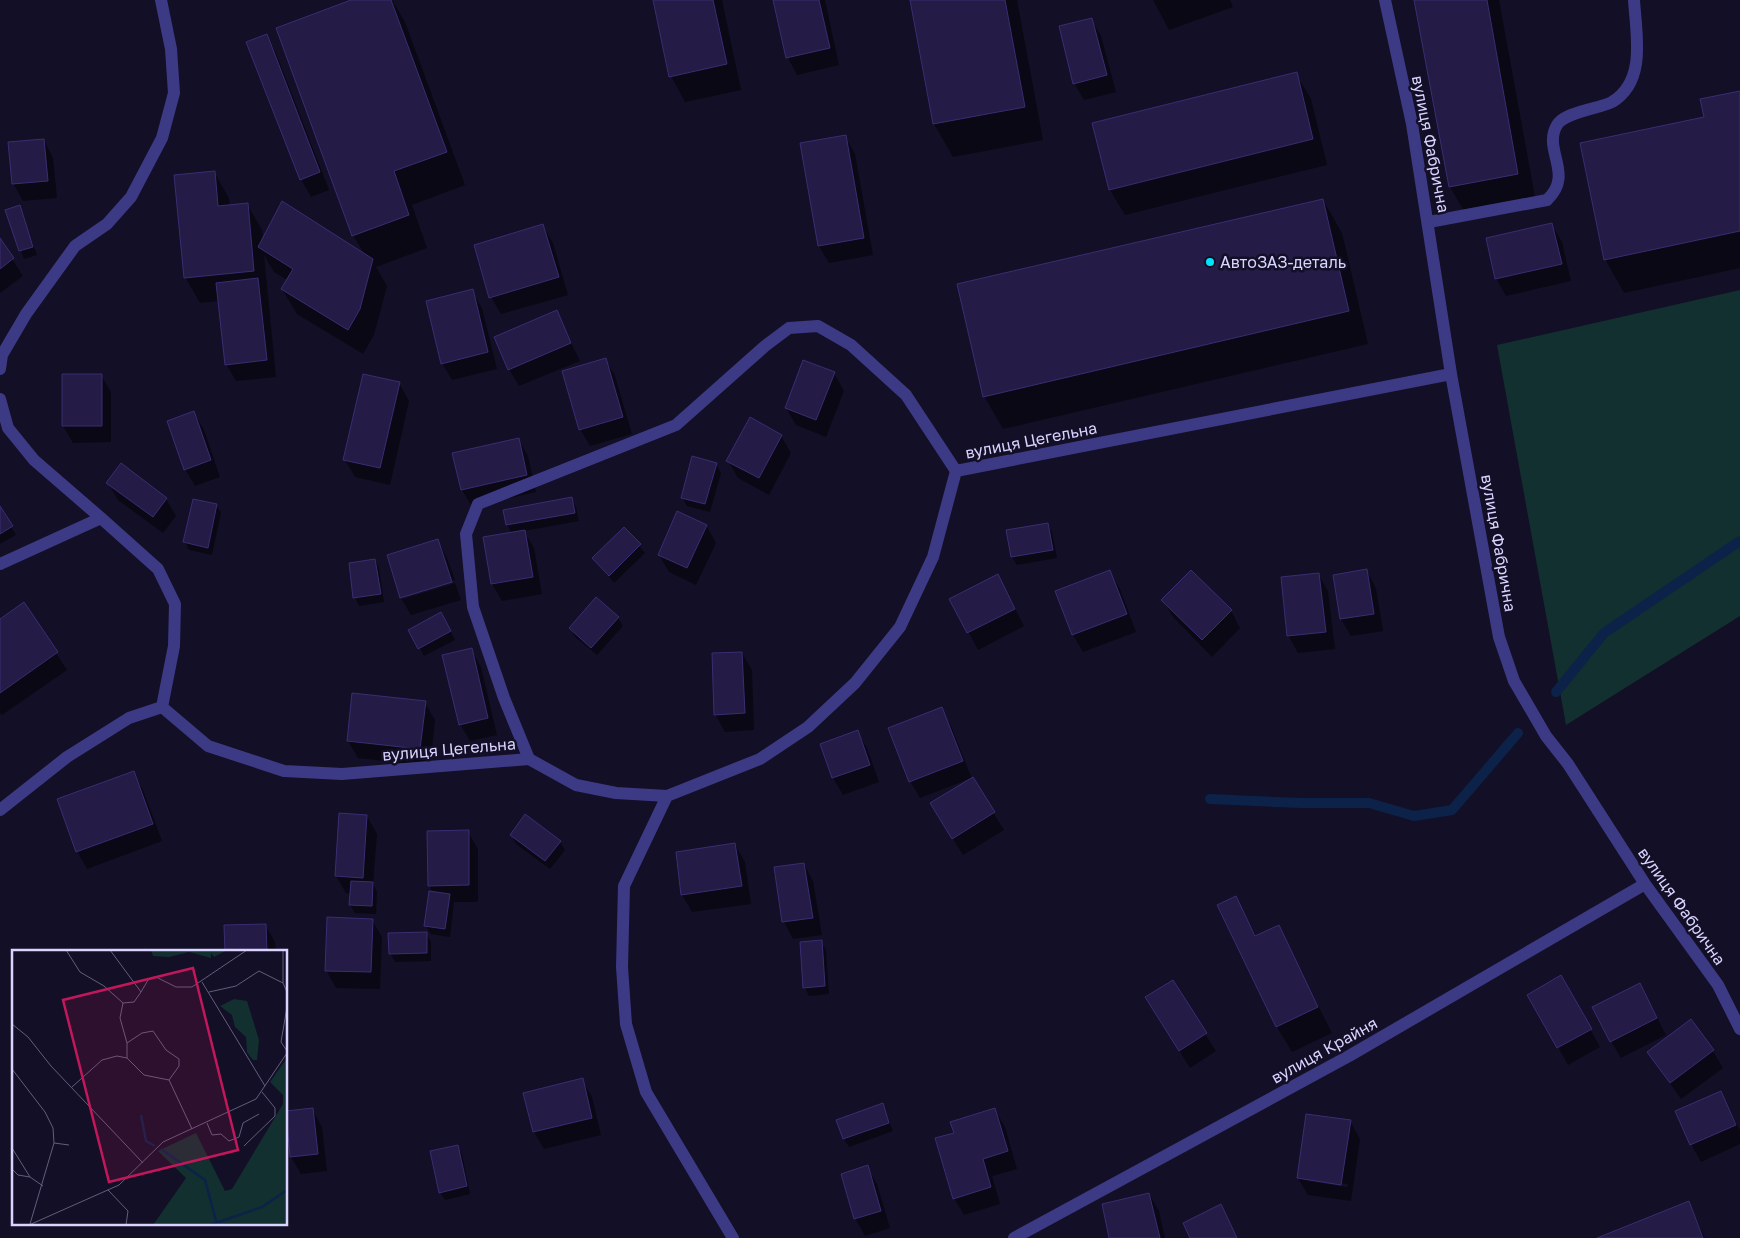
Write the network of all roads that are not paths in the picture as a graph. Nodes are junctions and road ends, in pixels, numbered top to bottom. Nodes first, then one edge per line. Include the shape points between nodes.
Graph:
1 (161, 0) edge
2 (1385, 0) edge
3 (1634, 0) edge
4 (1429, 222) junction
5 (0, 369) edge
6 (1451, 374) junction
7 (0, 399) edge
8 (956, 471) junction
9 (101, 518) junction
10 (0, 564) edge
11 (162, 707) junction
12 (529, 759) junction
13 (667, 796) junction
14 (0, 810) edge
15 (1645, 884) junction
16 (1740, 1029) edge
17 (733, 1238) edge
18 (1014, 1238) edge

1 - 5 street via 171,49 174,93 162,138 131,197 107,224 75,246 26,314 2,356
2 - 4 street, вулиця Фабрична
3 - 4 street via 1637,64 1629,88 1612,102 1567,117 1557,124 1553,136 1560,178 1555,192 1547,200
4 - 6 street, вулиця Фабрична
6 - 8 street, вулиця Цегельна
6 - 15 street, вулиця Фабрична via 1499,637 1514,681 1546,736 1568,764
7 - 9 street via 8,428 34,460
8 - 12 street via 906,395 852,345 818,326 789,328 676,425 478,504 466,534 473,607
8 - 13 street, вулиця Цегельна via 933,557 900,627 855,683 808,727 760,759
9 - 10 street
9 - 11 street via 158,570 175,604 174,646
11 - 12 street, вулиця Цегельна via 208,746 284,771 342,774
11 - 14 street via 129,718 67,757
12 - 13 street, вулиця Цегельна via 576,785 616,793
13 - 17 street via 624,886 622,967 626,1024 646,1092
15 - 16 street, вулиця Фабрична via 1718,985
15 - 18 street, вулиця Крайня via 1349,1056

